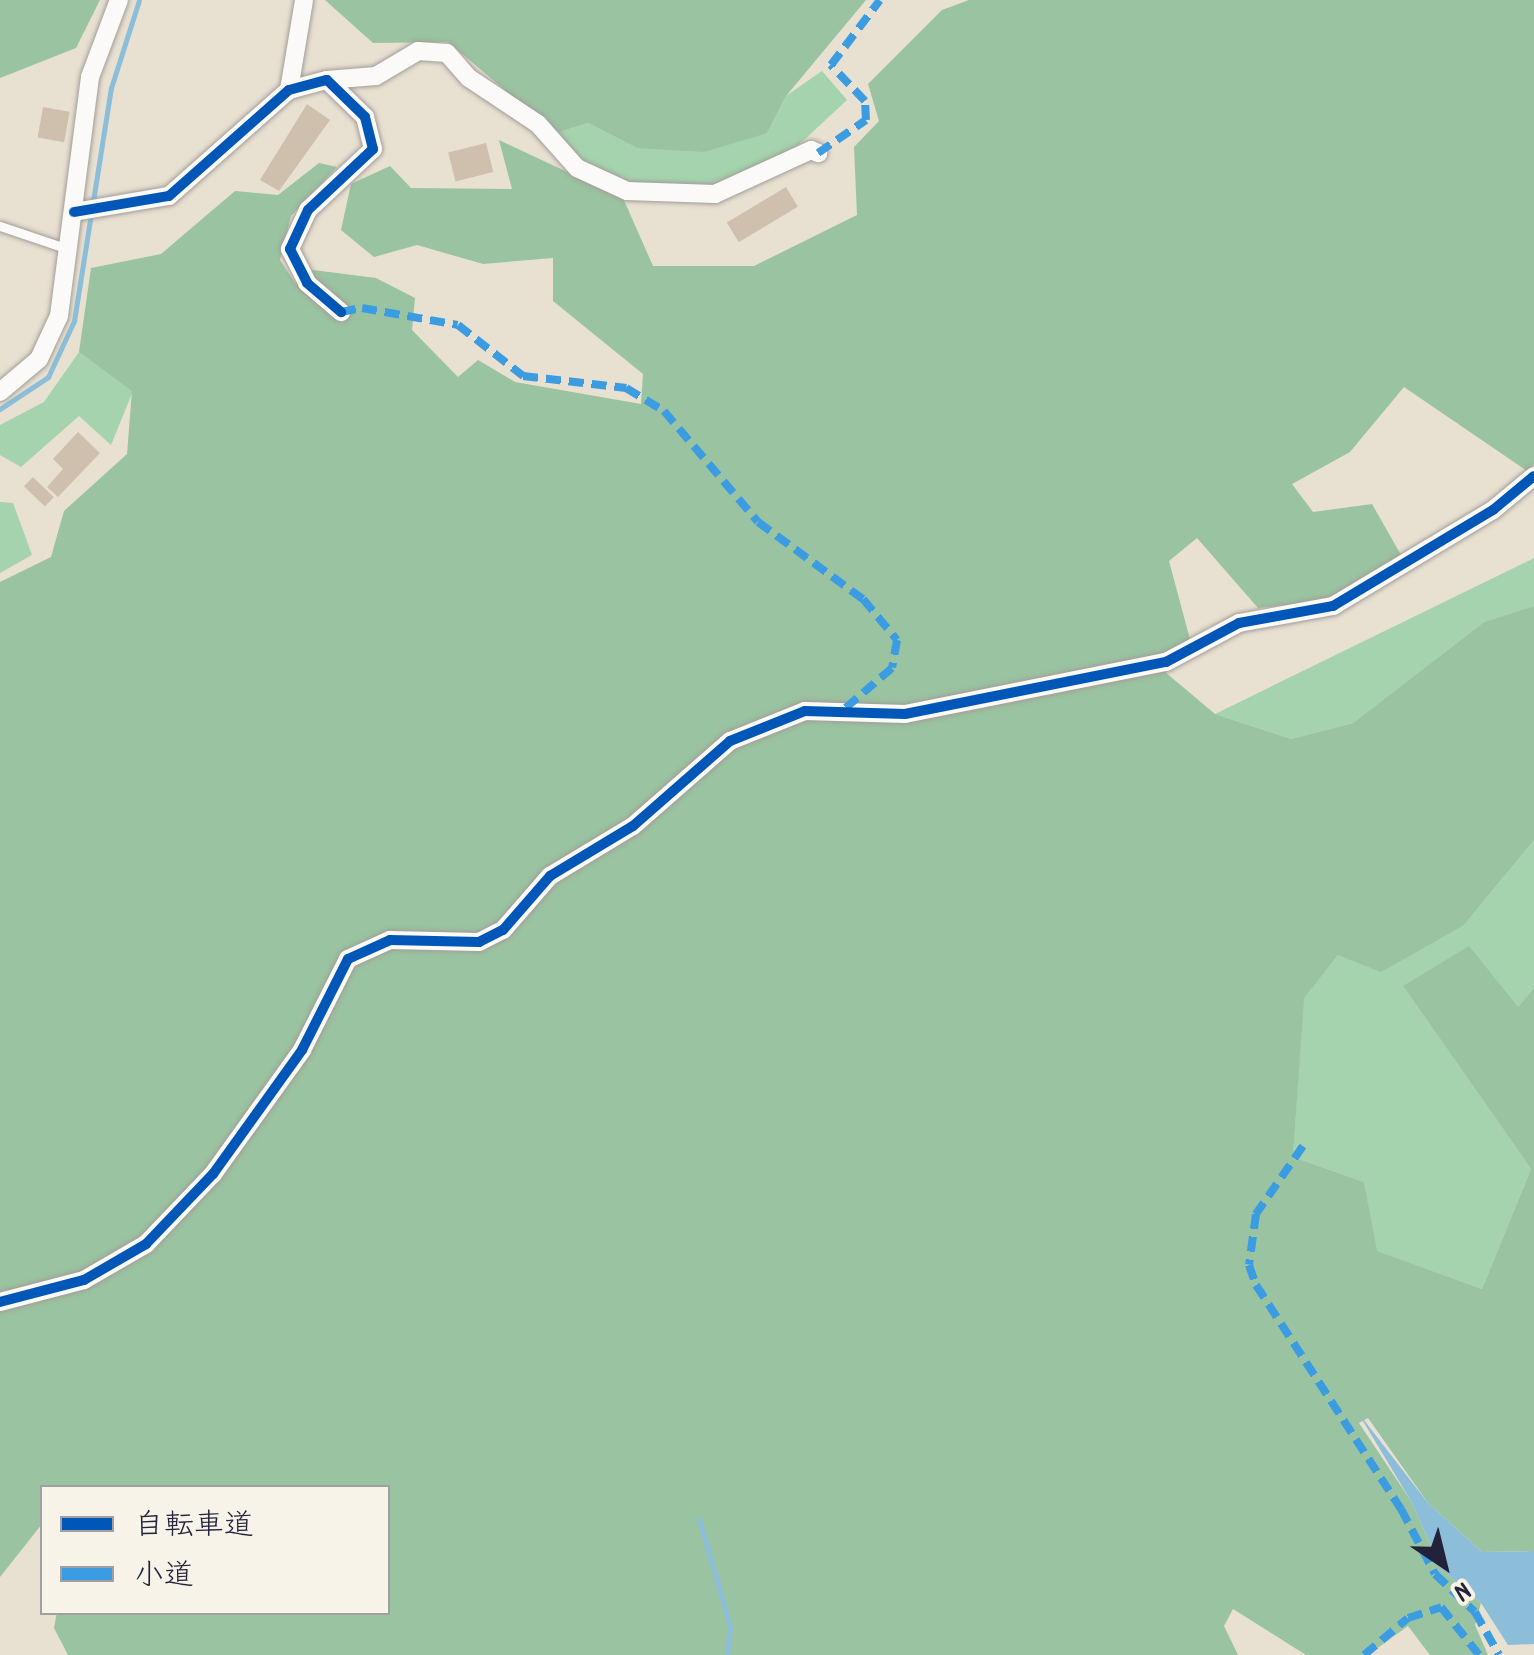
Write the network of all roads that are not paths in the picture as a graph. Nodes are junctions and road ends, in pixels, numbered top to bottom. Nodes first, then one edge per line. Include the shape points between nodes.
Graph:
1 (119, 0) edge
2 (304, 0) edge
3 (327, 80) junction
4 (289, 90) junction
5 (818, 153) dead end
6 (74, 212) junction
7 (0, 226) edge
8 (69, 249) junction
9 (341, 312) dead end
10 (0, 392) edge
11 (1534, 476) edge
12 (0, 1302) edge

1 - 6 street via 90,77
2 - 4 street
3 - 4 street
3 - 5 street via 376,76 418,51 447,53 469,78 538,124 577,168 627,191 715,194 811,150
3 - 9 street via 366,117 372,149 308,210 290,249 307,283
4 - 6 street via 168,196
6 - 8 street
7 - 8 lane
8 - 10 street via 59,316 39,359
11 - 12 street via 1494,510 1334,606 1239,622 1166,662 906,714 805,712 730,741 633,826 550,876 503,930 478,942 390,940 348,959 290,1066 212,1174 146,1244 84,1280

